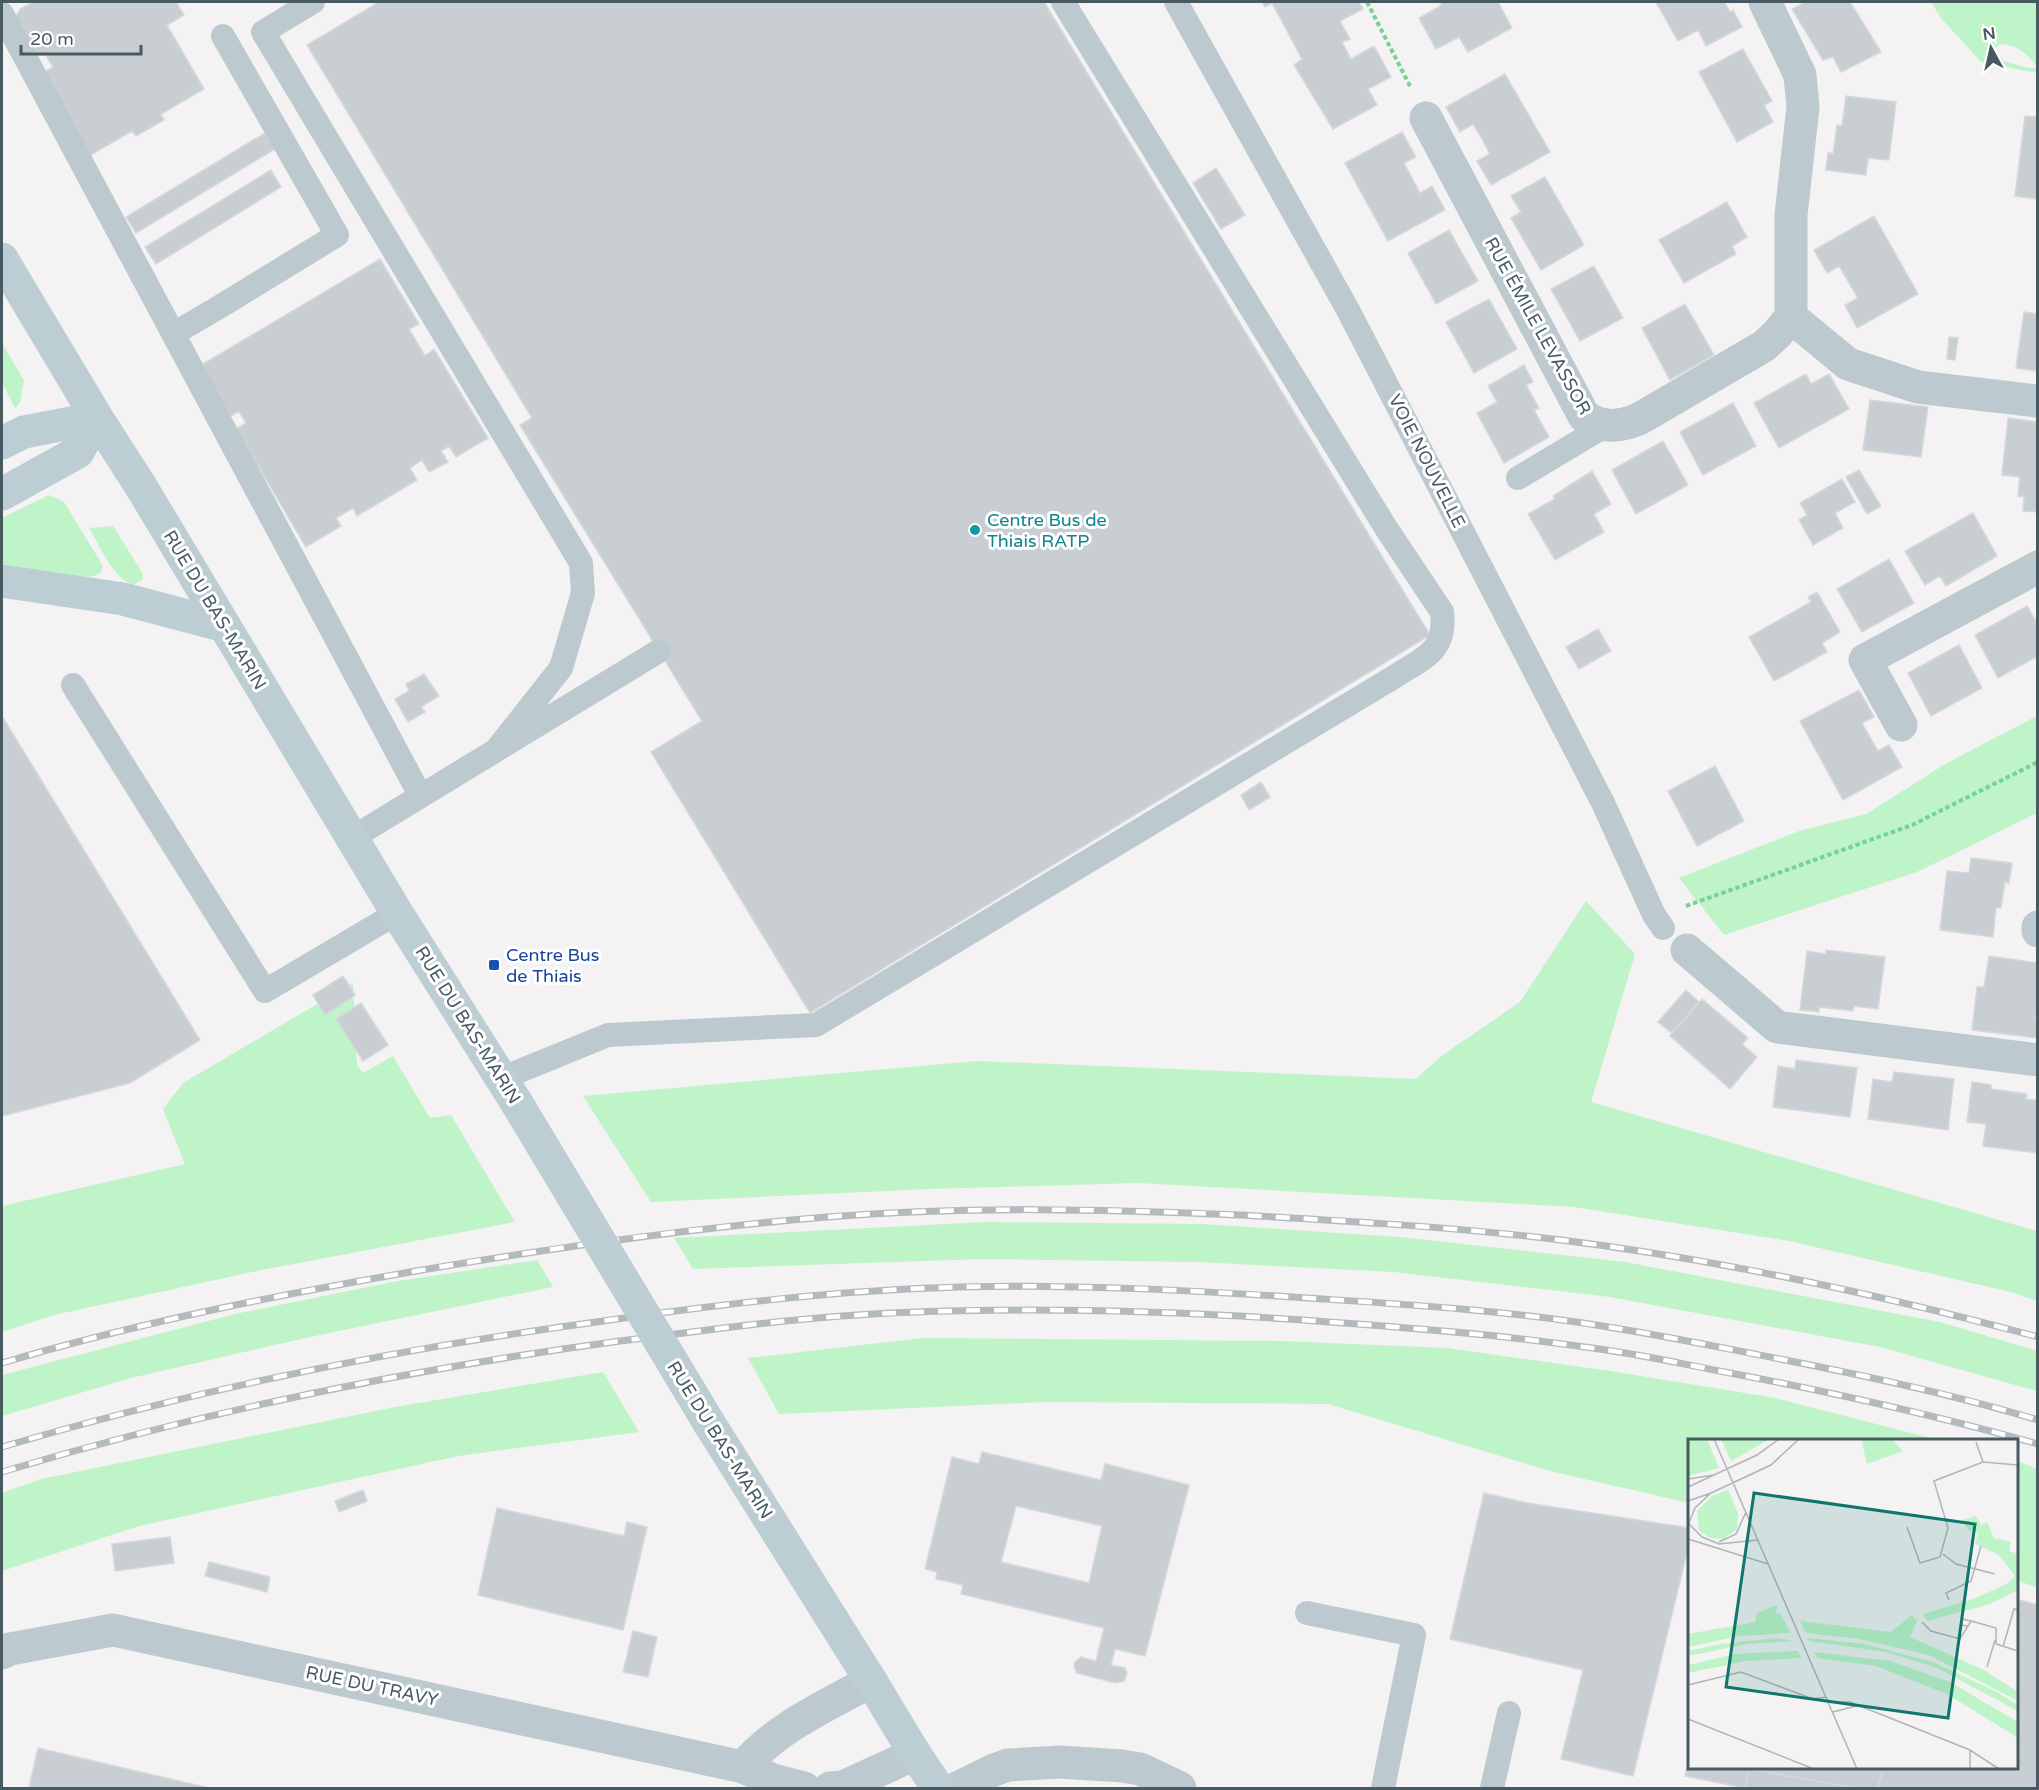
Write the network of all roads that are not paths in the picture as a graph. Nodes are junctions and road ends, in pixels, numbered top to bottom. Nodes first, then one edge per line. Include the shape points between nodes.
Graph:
1 (313, 2) edge
2 (1063, 2) edge
3 (1176, 2) edge
4 (1765, 2) edge
5 (2, 14) edge
6 (223, 36) dead end
7 (1419, 104) road end
8 (2, 260) edge
9 (1791, 317) junction
10 (173, 334) junction
11 (2037, 401) edge
12 (97, 418) junction
13 (1605, 426) junction
14 (2, 443) edge
15 (1518, 478) dead end
16 (2, 494) edge
17 (2037, 567) edge
18 (2, 581) edge
19 (225, 626) junction
20 (659, 651) dead end
21 (73, 685) dead end
22 (1901, 725) dead end
23 (497, 749) junction
24 (420, 795) junction
25 (352, 838) junction
26 (397, 913) junction
27 (1670, 933) joint
28 (2037, 1060) edge
29 (509, 1092) junction
30 (1307, 1613) dead end
31 (2, 1653) edge
32 (871, 1681) junction
33 (1509, 1713) dead end
34 (915, 1754) junction
35 (743, 1767) junction
36 (799, 1788) edge
37 (804, 1788) edge
38 (830, 1788) edge
39 (938, 1788) edge
40 (957, 1788) edge
41 (1180, 1788) edge
42 (1383, 1788) edge
43 (1492, 1788) edge

1 - 23 lane via 263,32 581,562 583,593 561,668
2 - 29 lane via 1386,528 1442,612 1444,628 1439,644 1430,654 1374,689 816,1025 608,1035
3 - 27 lane, VOIE NOUVELLE via 1348,310
4 - 9 street via 1800,75 1802,92 1791,215
5 - 10 lane
6 - 10 lane via 337,235
7 - 13 street, RUE ÉMILE LEVASSOR via 1584,416
8 - 12 main road, RUE DU BAS-MARIN
9 - 11 street via 1848,364 1918,387
9 - 13 street, RUE ÉMILE LEVASSOR via 1764,346 1639,419 1623,426
10 - 24 lane
12 - 14 main road via 24,432
12 - 16 main road via 78,452
12 - 19 main road, RUE DU BAS-MARIN
13 - 15 lane
17 - 22 street via 1865,660
18 - 19 main road via 123,599
19 - 25 main road, RUE DU BAS-MARIN
20 - 23 lane
21 - 26 lane via 265,991
23 - 24 lane
24 - 25 lane
25 - 26 main road, RUE DU BAS-MARIN
26 - 29 main road, RUE DU BAS-MARIN
27 - 28 street via 1777,1027
29 - 32 main road, RUE DU BAS-MARIN, bridge
30 - 42 lane via 1414,1635
31 - 35 street, RUE DU TRAVY via 113,1630
32 - 34 main road, RUE DU BAS-MARIN
32 - 35 street via 799,1720 768,1742
33 - 43 lane
34 - 38 street via 843,1787
34 - 39 main road, RUE DU BAS-MARIN
35 - 36 street, RUE DU TRAVY
36 - 37 street, RUE DU TRAVY
40 - 41 street via 1008,1766 1059,1762 1140,1769

